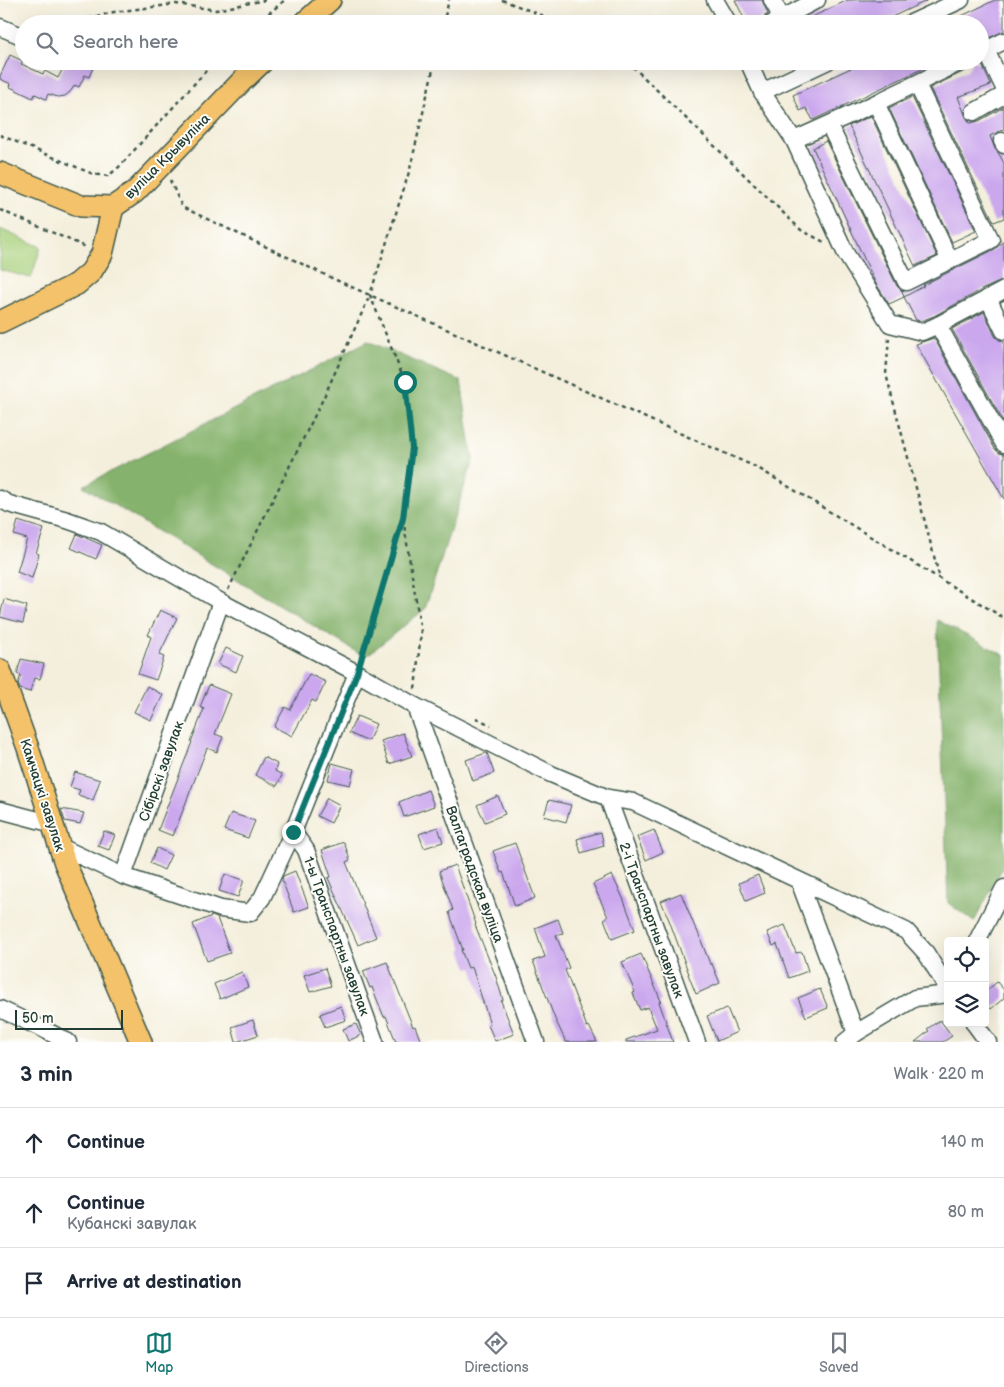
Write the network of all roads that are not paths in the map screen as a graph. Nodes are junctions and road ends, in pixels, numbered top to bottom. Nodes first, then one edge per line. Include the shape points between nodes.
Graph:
1 (330, 0) edge
2 (715, 0) edge
3 (772, 0) edge
4 (817, 0) edge
5 (961, 0) edge
6 (313, 15) edge
7 (724, 15) edge
8 (775, 15) edge
9 (788, 15) edge
10 (928, 15) edge
11 (0, 27) edge
12 (15, 33) edge
13 (1004, 41) edge
14 (989, 48) edge
15 (989, 62) edge
16 (254, 70) edge
17 (752, 70) edge
18 (809, 70) edge
19 (945, 70) edge
20 (916, 84) junction
21 (1004, 88) edge
22 (762, 92) junction
23 (1004, 95) edge
24 (876, 104) junction
25 (974, 112) dead end
26 (829, 125) junction
27 (794, 140) junction
28 (0, 173) edge
29 (112, 207) junction
30 (950, 261) junction
31 (1004, 290) edge
32 (988, 298) junction
33 (0, 322) edge
34 (938, 325) junction
35 (1004, 330) edge
36 (1004, 444) edge
37 (0, 500) edge
38 (221, 602) junction
39 (0, 670) edge
40 (357, 673) junction
41 (414, 706) junction
42 (608, 798) junction
43 (0, 810) edge
44 (53, 824) junction
45 (293, 832) junction
46 (63, 855) junction
47 (123, 876) junction
48 (799, 881) junction
49 (1004, 888) edge
50 (979, 937) edge
51 (944, 982) edge
52 (944, 994) edge
53 (0, 1009) edge
54 (977, 1027) edge
55 (851, 1038) edge
56 (68, 1042) edge
57 (141, 1042) edge
58 (375, 1042) edge
59 (536, 1042) edge
60 (697, 1042) edge
61 (988, 1042) edge

1 - 6 main road
2 - 7 street
3 - 8 street
4 - 9 street
5 - 10 street
11 - 12 street
13 - 14 street
15 - 21 street
16 - 29 main road, вуліца Крывуліна via 135,192
17 - 22 street
18 - 22 street
19 - 20 street
20 - 24 street
20 - 30 street via 991,240
22 - 27 street
23 - 25 street
24 - 26 street
24 - 30 street
26 - 27 street
26 - 30 street via 906,282
27 - 34 street via 846,254 890,324 922,332
28 - 29 main road, вуліца Крывуліна via 81,206
29 - 33 main road via 102,254 91,272 77,284
31 - 32 street
32 - 34 street
32 - 35 street
34 - 36 street
37 - 38 street via 101,532
38 - 40 street
38 - 47 street, Сібірскі завулак
39 - 44 main road, Камчацкі завулак
40 - 41 street
40 - 45 street
41 - 42 street via 551,774
41 - 59 street, Валгаградская вуліца
42 - 48 street via 633,802
42 - 60 street, 2-і Транспартны завулак
43 - 44 street
44 - 46 main road, Камчацкі завулак
45 - 47 street via 262,898 250,914 221,909
45 - 58 street, 1-ы Транспартны завулак via 306,850
46 - 47 street
46 - 57 main road, Камчацкі завулак
48 - 51 street via 906,931 926,953
48 - 55 street
49 - 50 street
52 - 55 street via 915,998
53 - 56 street
54 - 61 street

